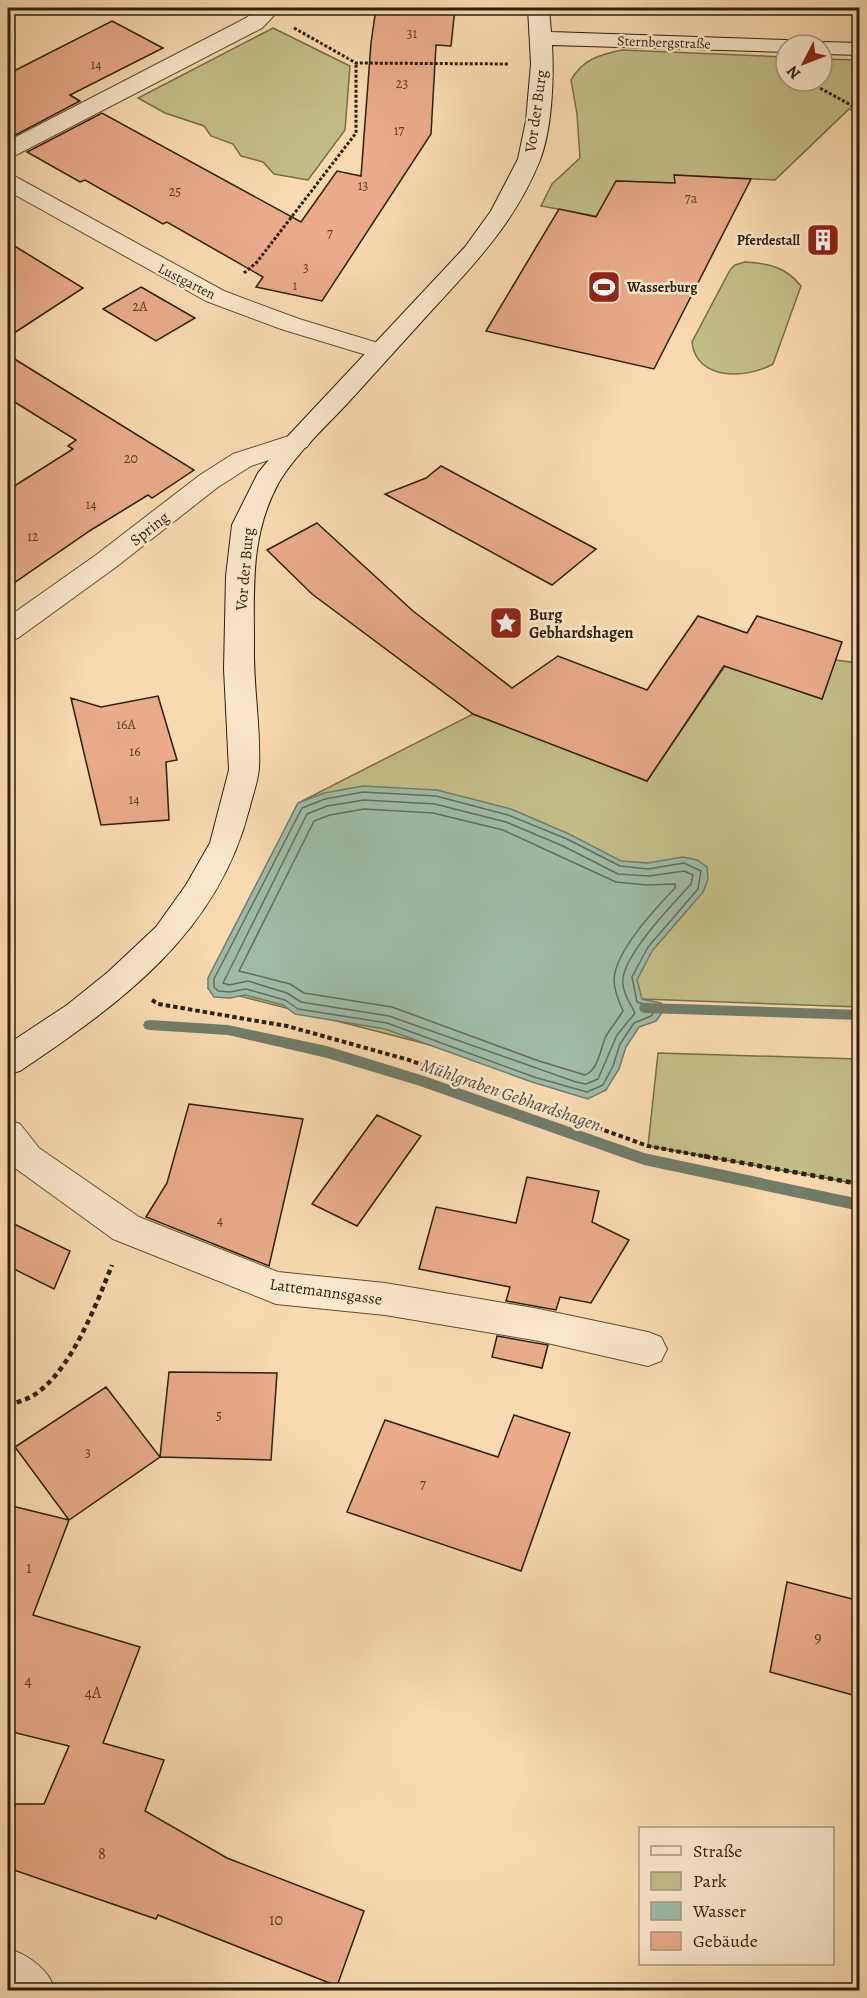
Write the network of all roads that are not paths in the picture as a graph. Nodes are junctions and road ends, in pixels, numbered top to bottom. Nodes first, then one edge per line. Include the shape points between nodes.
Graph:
1 (539, 8) edge
2 (264, 15) edge
3 (542, 38) junction
4 (774, 46) edge
5 (834, 48) edge
6 (860, 49) edge
7 (8, 150) edge
8 (8, 182) edge
9 (379, 351) junction
10 (298, 441) junction
11 (8, 631) edge
12 (8, 1061) edge
13 (8, 1134) edge
14 (648, 1349) dead end
15 (8, 1970) edge
16 (33, 1990) edge

1 - 3 main road, Vor der Burg
2 - 7 main road
3 - 4 main road, Sternbergstraße
3 - 9 main road, Vor der Burg via 537,121 529,159 502,212 473,252
5 - 6 main road
8 - 9 main road, Lustgarten via 215,296
9 - 10 main road, Vor der Burg
10 - 11 main road, Spring via 242,460 209,481
10 - 12 main road, Vor der Burg via 267,479 246,525 240,576 244,770 225,843 167,936 80,1014
13 - 14 main road, Lattemannsgasse via 27,1158 126,1228 276,1288 408,1303 534,1324
15 - 16 main road

